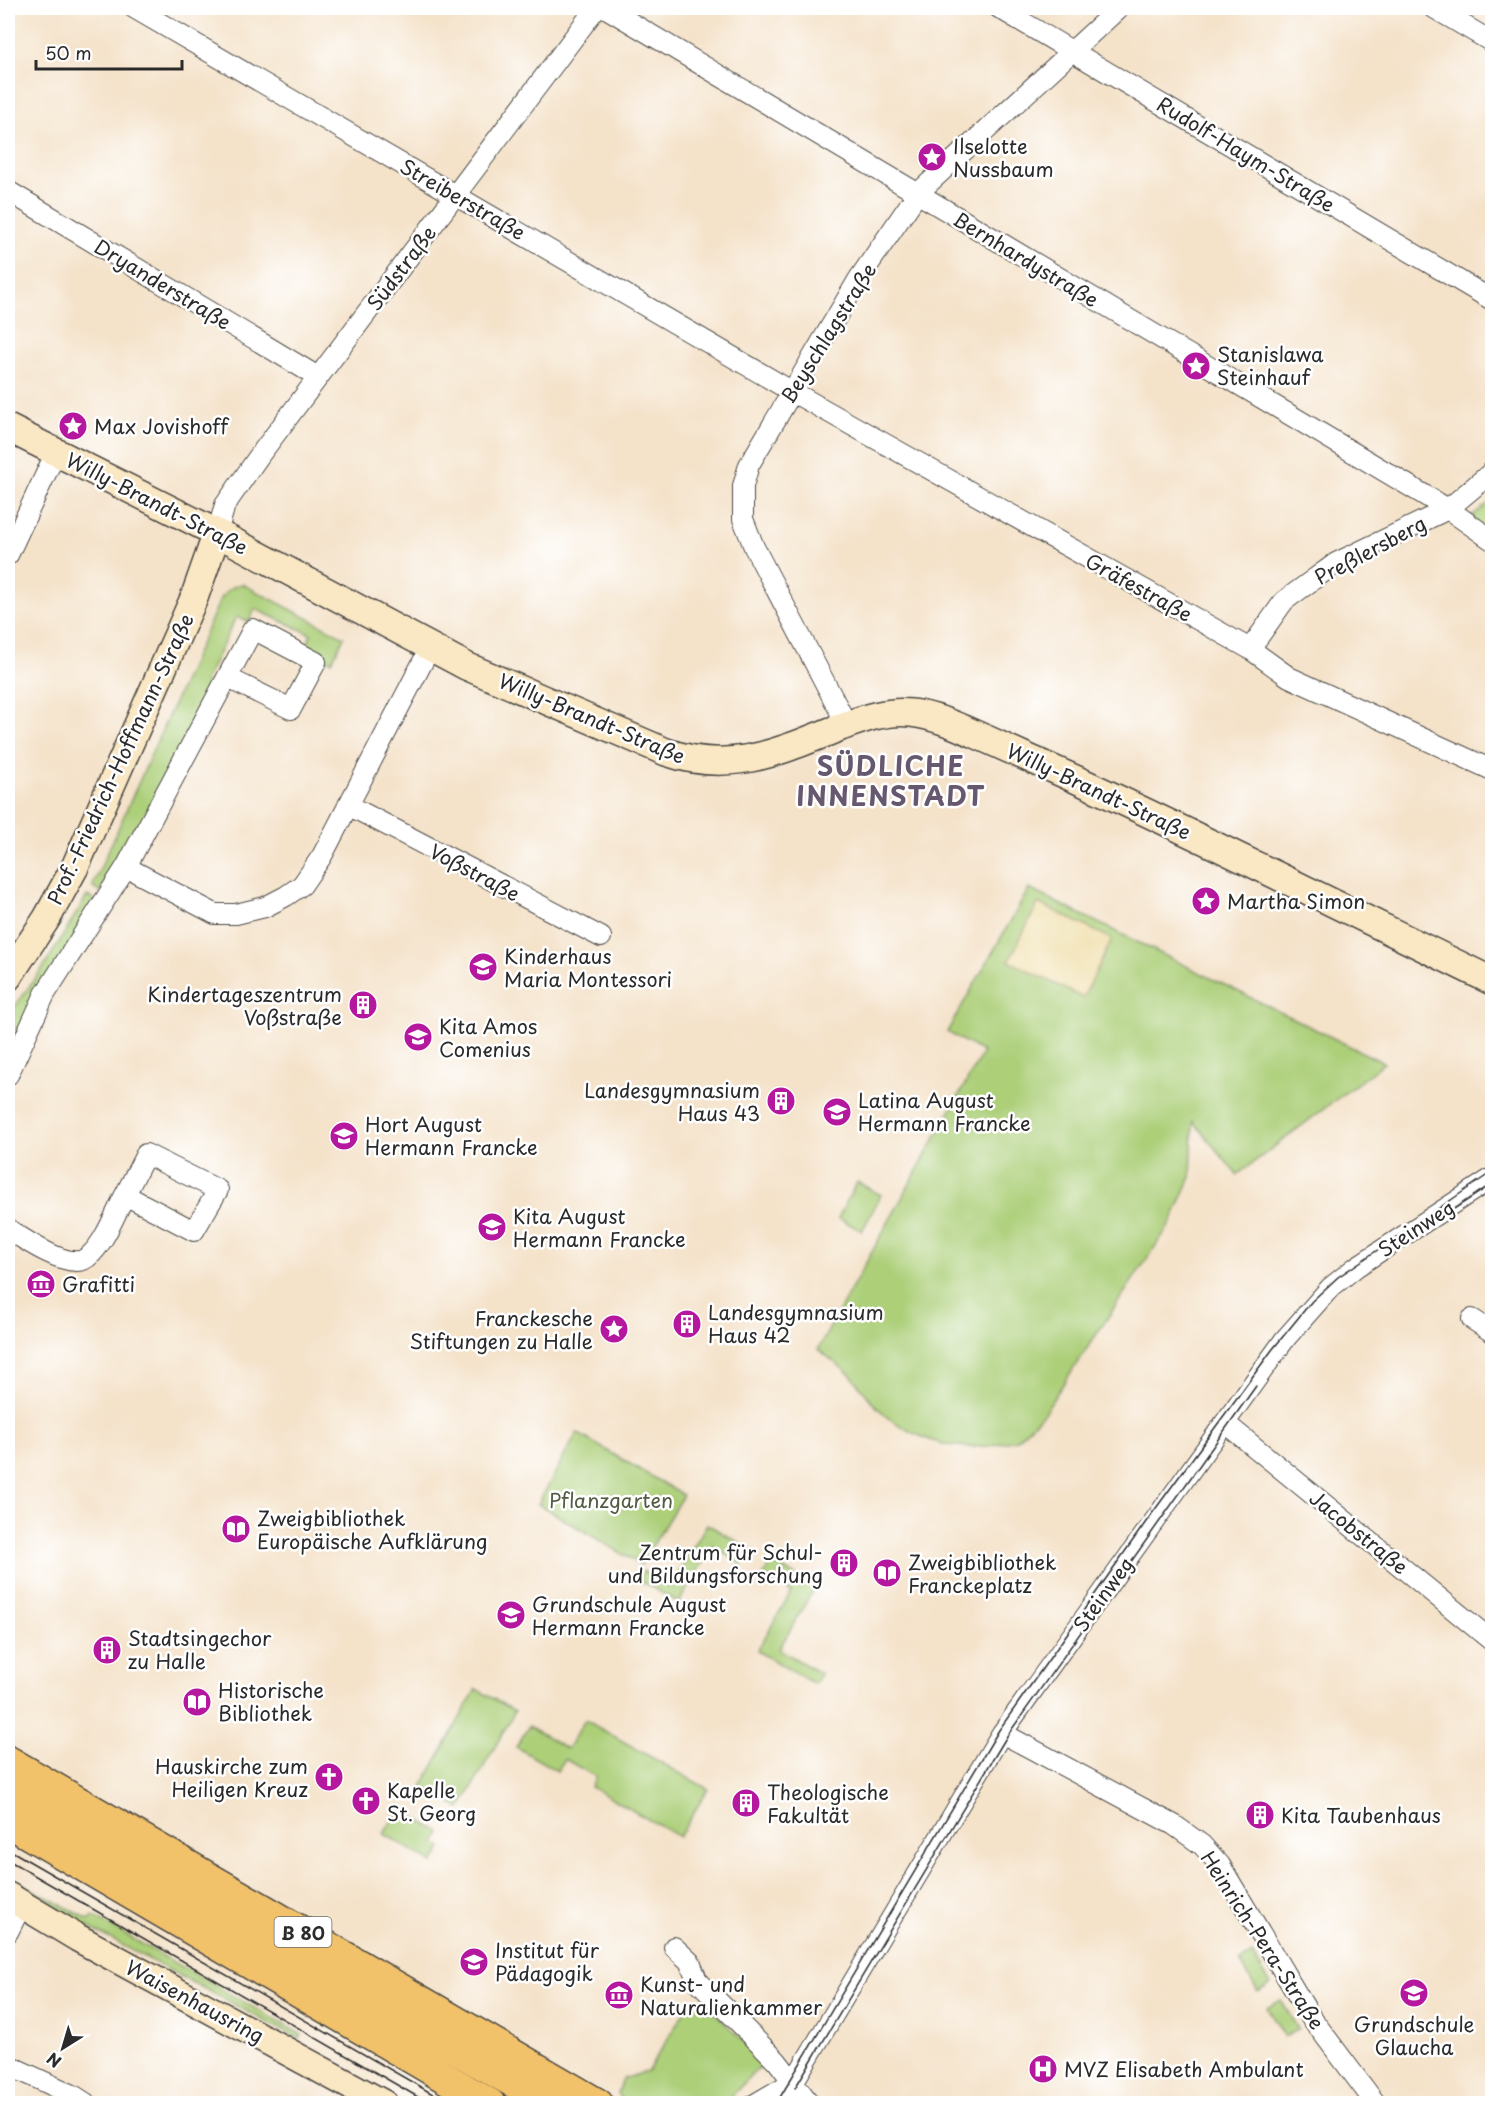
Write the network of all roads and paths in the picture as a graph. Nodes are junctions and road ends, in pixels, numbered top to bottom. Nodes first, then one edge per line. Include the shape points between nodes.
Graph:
1 (134, 8) edge
2 (596, 8) edge
3 (606, 8) edge
4 (999, 8) edge
5 (1119, 8) edge
6 (1434, 8) edge
7 (1492, 42) edge
8 (1071, 51) junction
9 (8, 191) edge
10 (917, 194) junction
11 (456, 195) junction
12 (1492, 300) edge
13 (318, 377) junction
14 (791, 391) junction
15 (8, 428) edge
16 (56, 452) junction
17 (1492, 472) edge
18 (1448, 510) junction
19 (217, 533) junction
20 (1492, 540) edge
21 (9, 551) edge
22 (430, 646) junction
23 (1250, 649) junction
24 (228, 678) junction
25 (847, 725) junction
26 (1492, 770) edge
27 (348, 805) junction
28 (126, 867) junction
29 (601, 937) dead end
30 (8, 977) edge
31 (1492, 981) edge
32 (8, 1075) edge
33 (1492, 1178) edge
34 (125, 1195) junction
35 (8, 1229) edge
36 (1472, 1319) dead end
37 (1492, 1332) edge
38 (1225, 1423) junction
39 (1492, 1641) edge
40 (1002, 1733) junction
41 (8, 1761) edge
42 (8, 1791) edge
43 (8, 1822) edge
44 (15, 1900) edge
45 (8, 1932) edge
46 (674, 1947) dead end
47 (8, 2065) edge
48 (794, 2081) junction
49 (87, 2103) edge
50 (384, 2103) edge
51 (490, 2103) edge
52 (551, 2103) edge
53 (598, 2103) edge
54 (755, 2103) edge
55 (786, 2103) edge
56 (810, 2103) edge
57 (1376, 2103) edge

1 - 11 street, Streiberstraße
2 - 11 street, Südstraße
3 - 10 street, Bernhardystraße
4 - 8 street, Rudolf-Haym-Straße
5 - 8 street, Beyschlagstraße
6 - 7 street
8 - 10 street, Beyschlagstraße
8 - 12 street, Rudolf-Haym-Straße
9 - 13 street, Dryanderstraße
10 - 14 street, Beyschlagstraße via 858,280
10 - 18 street, Bernhardystraße
11 - 13 street, Südstraße
11 - 14 street, Streiberstraße
13 - 19 street, Südstraße via 231,494
14 - 23 street, Gräfestraße
14 - 25 street, Beyschlagstraße via 749,465 743,486 743,519
15 - 16 street, Willy-Brandt-Straße
16 - 19 street, Willy-Brandt-Straße
16 - 21 street
17 - 18 street, Preßlersberg
18 - 20 street, Preßlersberg
18 - 23 street, Preßlersberg via 1336,563 1284,601
19 - 22 street, Willy-Brandt-Straße
19 - 30 street, Prof.-Friedrich-Hoffmann-Straße via 194,598 75,867
22 - 25 street, Willy-Brandt-Straße via 466,666 666,753 698,761 731,762 766,755
22 - 27 street
23 - 26 street, Gräfestraße via 1289,677
24 - 24 street via 253,629 316,662 291,709
24 - 28 street
25 - 31 street, Willy-Brandt-Straße via 910,712 943,721 1189,833
27 - 28 street via 302,885 265,907 214,914
27 - 29 street, Voßstraße
28 - 32 street via 45,994
33 - 38 street, Steinweg via 1330,1288 1285,1339
34 - 34 street via 194,1231 218,1190 146,1154
34 - 35 street via 105,1236 84,1260 64,1260
36 - 37 street
38 - 39 street, Jacobstraße
38 - 40 street, Steinweg
40 - 48 street, Steinweg
40 - 57 street, Heinrich-Pera-Straße via 1174,1825 1202,1845 1220,1865 1310,2016
41 - 53 main road, B 80
42 - 52 main road
43 - 51 main road, B 80
44 - 45 street
44 - 50 street, Waisenhausring
46 - 48 street via 690,1962 698,1980
47 - 49 street
48 - 54 street
48 - 55 street, Steinweg
48 - 56 street

